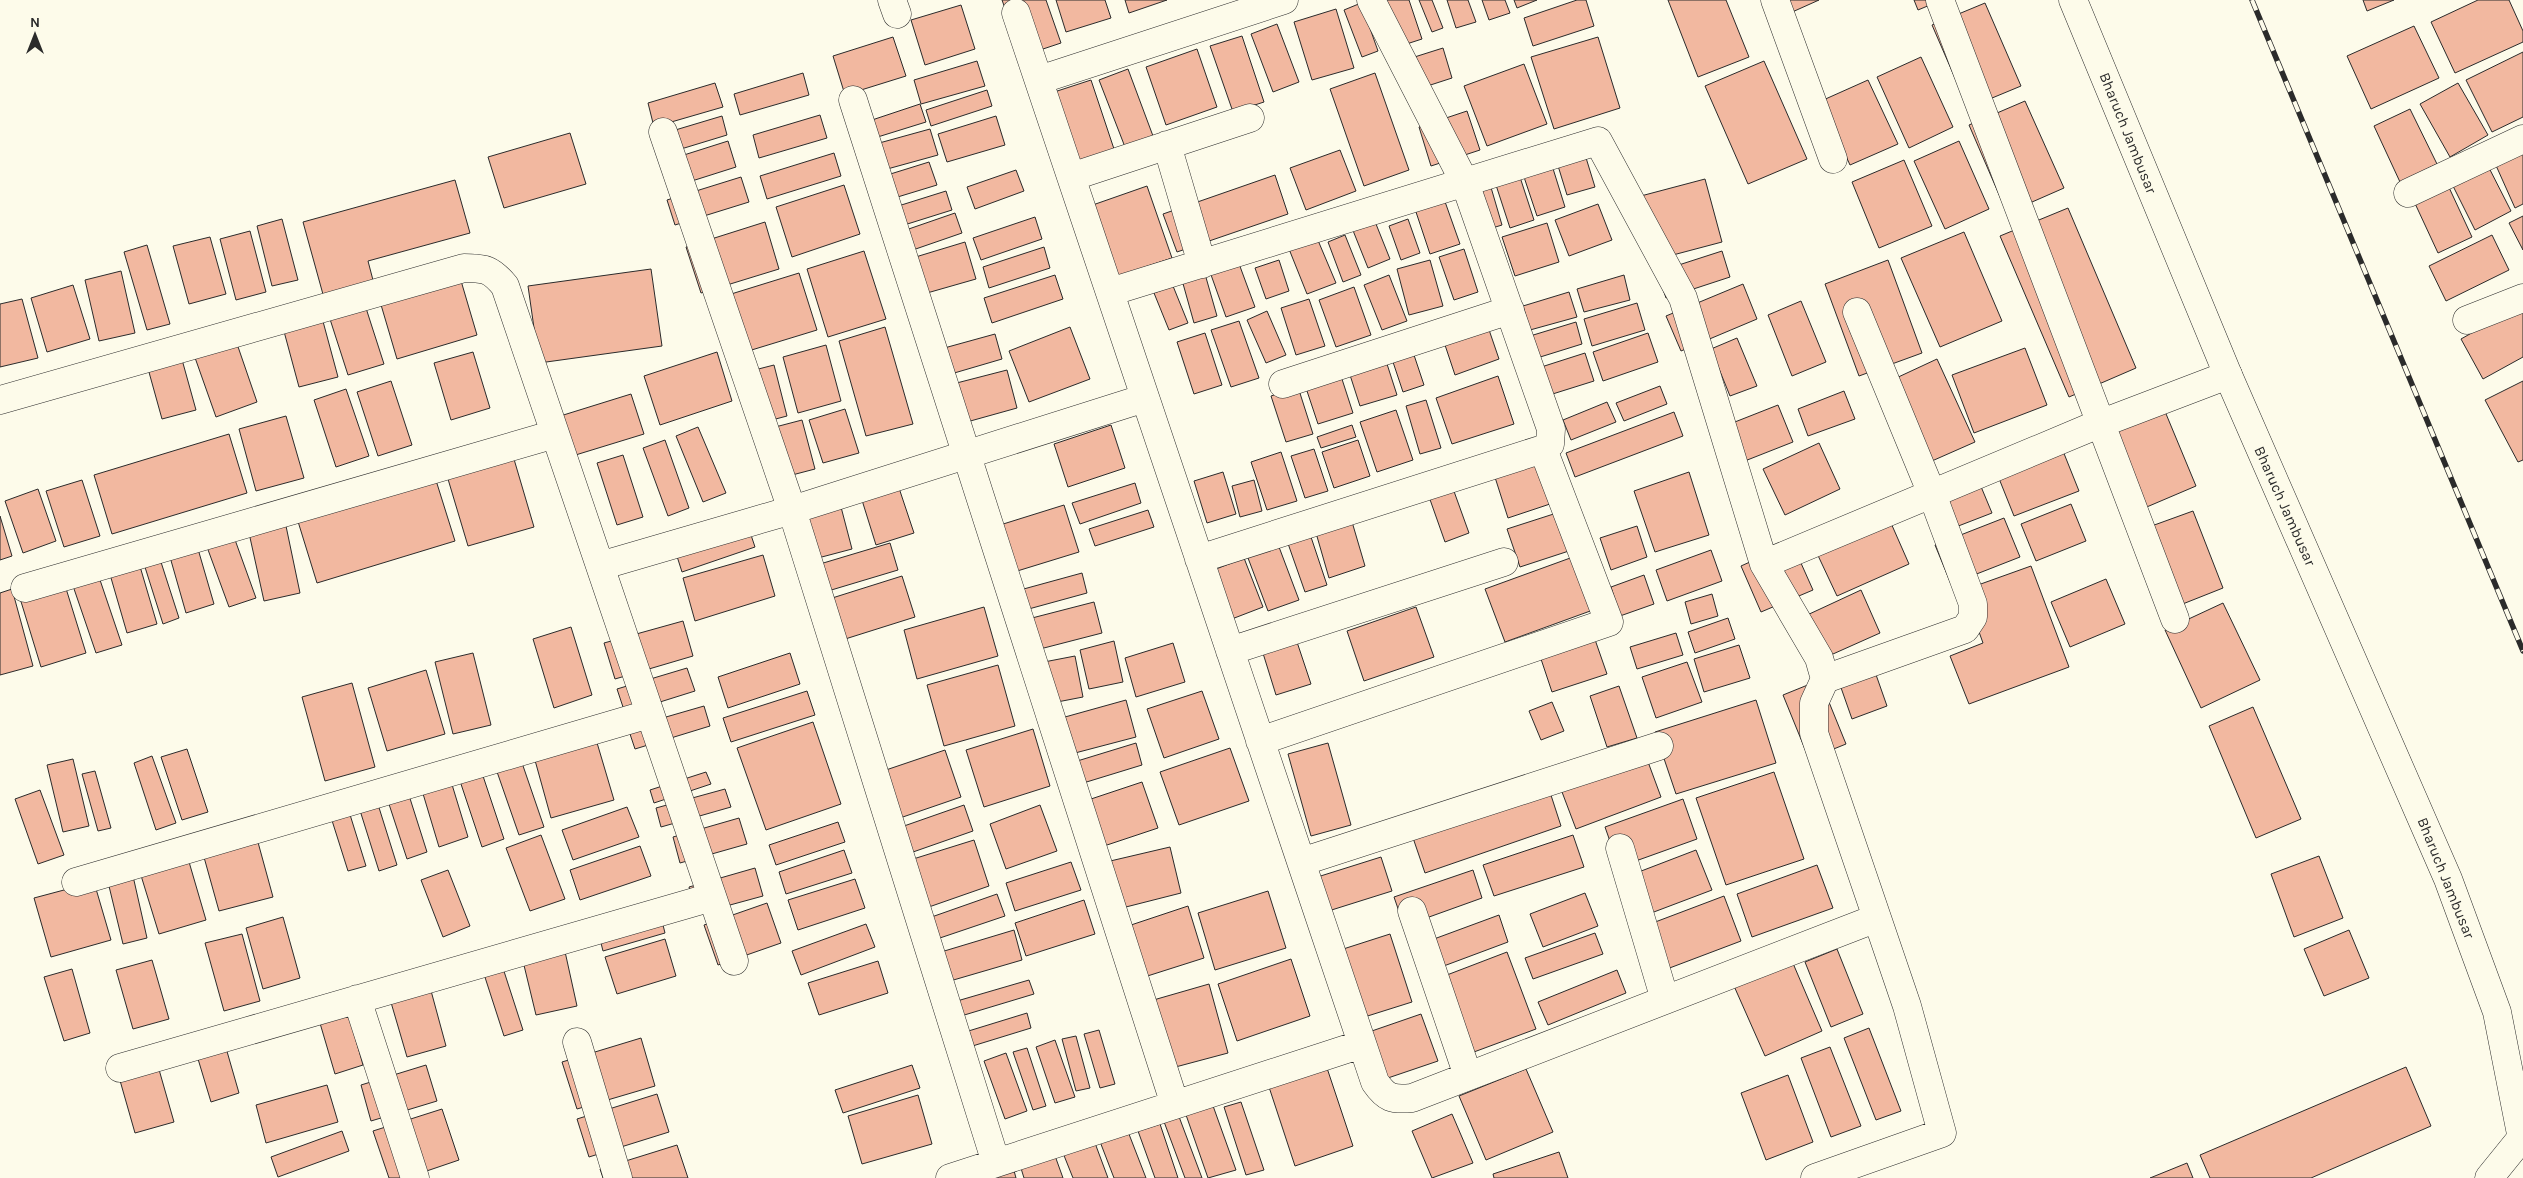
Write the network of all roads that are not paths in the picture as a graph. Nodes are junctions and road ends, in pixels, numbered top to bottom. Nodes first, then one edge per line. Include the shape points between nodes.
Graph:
1 (1284, 0) edge
2 (1371, 0) edge
3 (1776, 0) edge
4 (1940, 0) edge
5 (2073, 0) edge
6 (1016, 12) dead end
7 (1039, 80) junction
8 (853, 100) dead end
9 (1250, 118) dead end
10 (664, 132) dead end
11 (2523, 139) edge
12 (1167, 145) junction
13 (1833, 159) dead end
14 (1071, 177) junction
15 (1466, 183) junction
16 (2408, 193) dead end
17 (1202, 264) junction
18 (1110, 292) junction
19 (2523, 298) edge
20 (1510, 310) junction
21 (1857, 312) dead end
22 (2467, 320) dead end
23 (2228, 374) junction
24 (1283, 384) dead end
25 (1145, 398) junction
26 (0, 400) edge
27 (2101, 424) junction
28 (555, 434) junction
29 (1543, 450) junction
30 (967, 454) junction
31 (1932, 494) junction
32 (792, 510) junction
33 (1200, 560) junction
34 (1504, 562) dead end
35 (1764, 564) junction
36 (600, 566) junction
37 (25, 588) dead end
38 (2175, 619) dead end
39 (1230, 651) junction
40 (1825, 679) junction
41 (649, 714) junction
42 (1260, 741) junction
43 (1659, 746) dead end
44 (1620, 848) dead end
45 (1301, 862) junction
46 (76, 882) dead end
47 (712, 897) junction
48 (1412, 911) dead end
49 (1877, 918) junction
50 (734, 961) dead end
51 (357, 1000) junction
52 (1665, 1000) junction
53 (2497, 1012) junction
54 (2523, 1039) edge
55 (577, 1042) dead end
56 (1362, 1044) junction
57 (120, 1068) dead end
58 (1468, 1076) junction
59 (1175, 1105) junction
60 (2522, 1139) edge
61 (1009, 1167) edge
62 (415, 1178) edge
63 (618, 1178) edge
64 (950, 1178) edge
65 (1815, 1178) edge
66 (2489, 1178) edge

1 - 7 main road
2 - 15 main road
3 - 13 main road
4 - 27 main road
5 - 23 main road, Bharuch Jambusar
6 - 7 main road
7 - 14 main road
8 - 30 main road
9 - 12 main road
10 - 32 main road
11 - 16 main road
12 - 14 main road
12 - 17 main road
14 - 18 main road
15 - 17 main road
15 - 20 main road
15 - 35 main road via 1598,141 1684,298
17 - 18 main road
18 - 25 main road
19 - 22 main road
20 - 24 main road
20 - 29 main road via 1551,429 1550,444
21 - 31 main road
23 - 27 main road
23 - 53 main road, Bharuch Jambusar via 2448,879
25 - 30 main road
25 - 33 main road
26 - 28 main road via 464,268 480,268 494,272 505,286
27 - 31 main road
27 - 38 main road
28 - 36 main road
28 - 37 main road
29 - 33 main road
29 - 42 main road via 1609,622
30 - 32 main road
30 - 59 main road
31 - 35 main road
31 - 40 main road via 1973,604 1973,617 1965,629
32 - 36 main road
32 - 61 main road
33 - 39 main road
34 - 39 main road
35 - 40 main road via 1819,658
36 - 41 main road
39 - 42 main road
40 - 49 main road via 1814,703 1814,733
41 - 46 main road
41 - 47 main road
42 - 45 main road
43 - 45 main road
44 - 52 main road
45 - 56 main road
47 - 50 main road
47 - 51 main road
48 - 58 main road
49 - 52 main road
49 - 65 main road via 1907,1006 1942,1133
51 - 57 main road
51 - 62 main road
52 - 58 main road
53 - 54 main road, Bharuch Jambusar
53 - 60 main road, Bharuch Jambusar
55 - 63 main road
56 - 58 main road via 1374,1082 1384,1095 1412,1098
56 - 59 main road
59 - 61 main road
60 - 66 main road
61 - 64 main road

